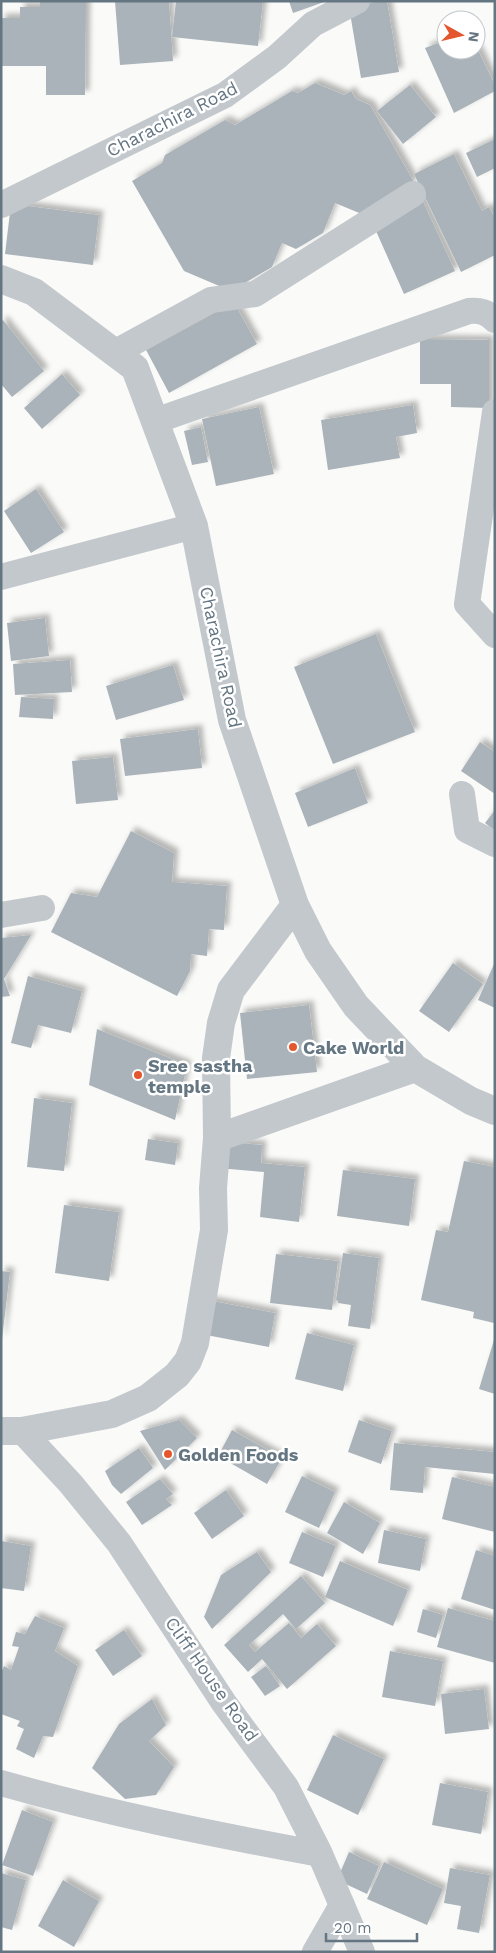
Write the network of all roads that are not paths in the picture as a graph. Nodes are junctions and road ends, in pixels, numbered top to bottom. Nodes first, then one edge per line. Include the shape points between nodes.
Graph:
1 (357, 1) edge
2 (413, 194) dead end
3 (1, 204) edge
4 (1, 279) edge
5 (494, 319) edge
6 (114, 352) junction
7 (495, 412) edge
8 (155, 421) junction
9 (194, 526) junction
10 (1, 577) edge
11 (495, 635) edge
12 (462, 794) dead end
13 (495, 844) edge
14 (295, 905) junction
15 (42, 908) dead end
16 (1, 915) edge
17 (415, 1068) junction
18 (495, 1111) edge
19 (217, 1138) junction
20 (11, 1431) edge
21 (1, 1783) edge
22 (320, 1854) junction
23 (342, 1905) junction
24 (315, 1952) edge
25 (362, 1952) edge

1 - 3 street, Charachira Road via 313,24 277,57 226,95
2 - 6 street via 255,294 212,300
4 - 6 street, Charachira Road via 34,292
5 - 8 street via 478,310 469,310
6 - 8 street, Charachira Road via 135,368
7 - 11 street via 467,604
8 - 9 street, Charachira Road
9 - 10 street
9 - 14 street, Charachira Road via 232,720
12 - 13 street via 466,830
14 - 17 street, Charachira Road via 318,952 356,1006
14 - 19 street via 231,990 221,1023 216,1058
15 - 16 street
17 - 18 street, Charachira Road via 470,1101
17 - 19 street
19 - 20 street via 214,1230 195,1343 188,1361 177,1375 148,1398 112,1414
20 - 22 street, Cliff House Road via 71,1484 119,1543 224,1703 286,1787
21 - 22 street via 82,1806
22 - 23 street, Cliff House Road
23 - 24 street
23 - 25 street, Cliff House Road

